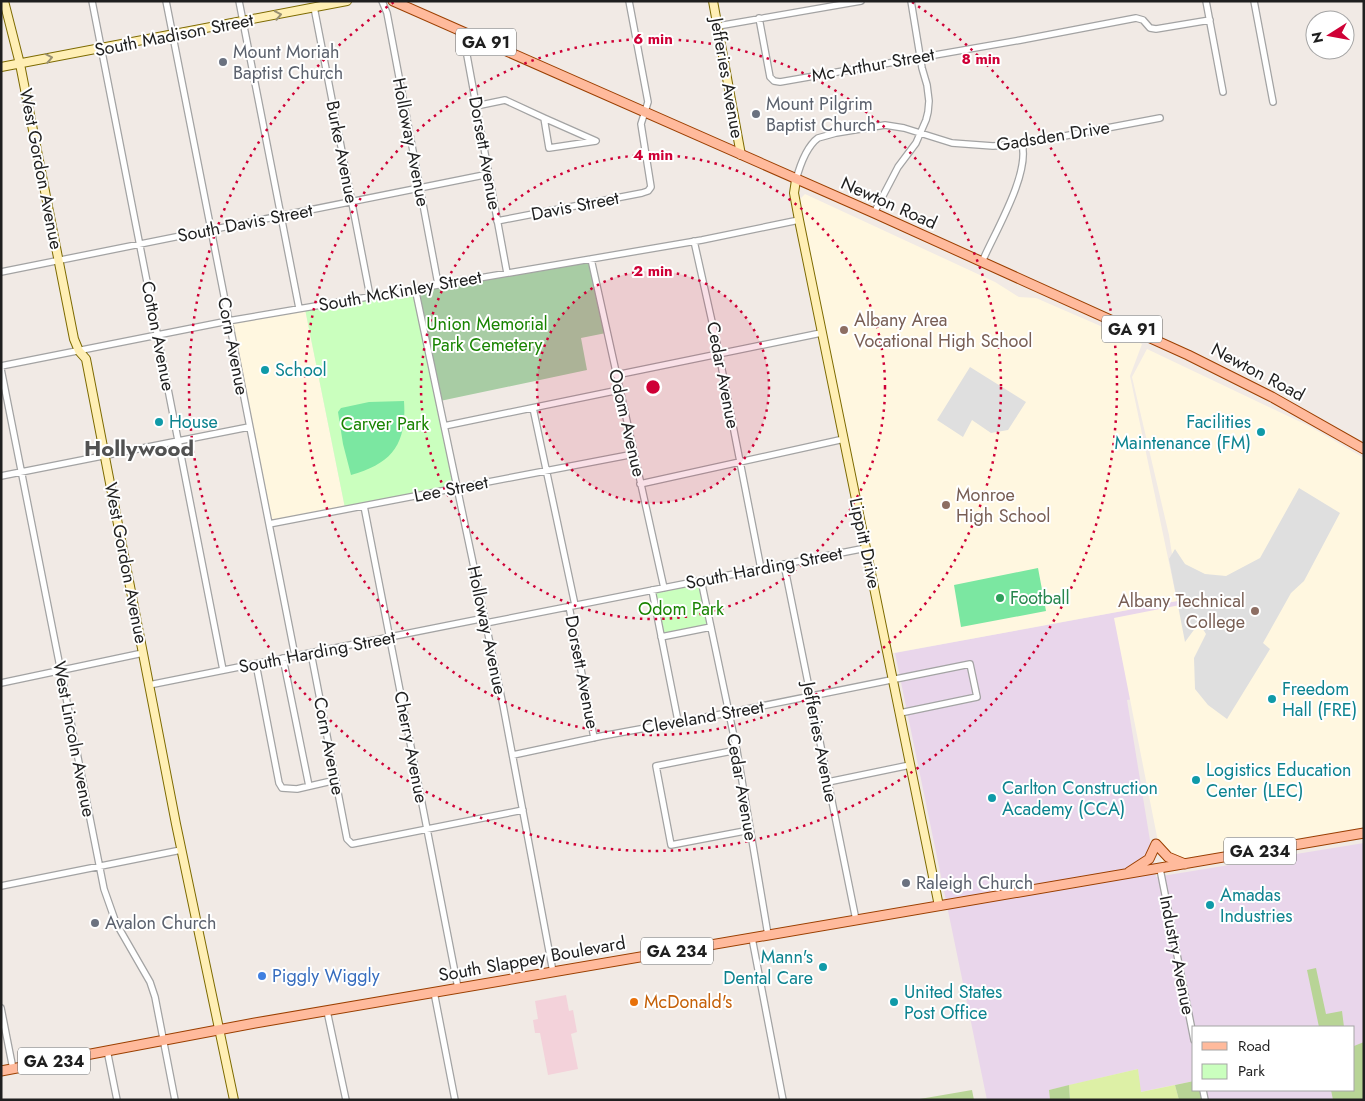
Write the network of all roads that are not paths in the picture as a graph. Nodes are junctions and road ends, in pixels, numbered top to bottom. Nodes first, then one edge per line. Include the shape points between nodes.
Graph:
1 (4, 1) edge
2 (92, 1) edge
3 (166, 1) edge
4 (239, 1) edge
5 (347, 1) edge
6 (382, 1) edge
7 (393, 1) edge
8 (629, 1) edge
9 (713, 1) edge
10 (861, 1) edge
11 (911, 1) edge
12 (1206, 1) edge
13 (1254, 1) edge
14 (314, 7) junction
15 (759, 18) junction
16 (1210, 20) junction
17 (242, 21) junction
18 (718, 26) junction
19 (467, 34) junction
20 (173, 35) junction
21 (101, 49) junction
22 (921, 57) junction
23 (20, 64) junction
24 (1, 67) edge
25 (1224, 92) dead end
26 (1273, 102) dead end
27 (476, 106) junction
28 (644, 113) junction
29 (544, 118) junction
30 (1160, 118) dead end
31 (921, 134) junction
32 (1022, 144) junction
33 (741, 156) junction
34 (489, 174) junction
35 (796, 180) junction
36 (420, 189) junction
37 (351, 202) junction
38 (874, 213) junction
39 (281, 216) junction
40 (799, 220) junction
41 (498, 222) junction
42 (211, 230) junction
43 (694, 241) junction
44 (140, 244) junction
45 (591, 259) junction
46 (60, 261) junction
47 (982, 262) junction
48 (1, 272) edge
49 (507, 272) junction
50 (438, 284) junction
51 (414, 288) junction
52 (370, 296) junction
53 (299, 308) junction
54 (228, 321) junction
55 (822, 333) junction
56 (158, 335) junction
57 (79, 351) junction
58 (719, 353) junction
59 (1, 368) edge
60 (616, 375) junction
61 (619, 390) junction
62 (533, 408) junction
63 (444, 426) junction
64 (249, 427) junction
65 (844, 438) junction
66 (179, 441) junction
67 (1364, 450) edge
68 (634, 454) junction
69 (105, 455) junction
70 (740, 461) junction
71 (547, 471) junction
72 (21, 472) junction
73 (1, 476) edge
74 (640, 484) junction
75 (457, 488) junction
76 (364, 506) junction
77 (269, 524) junction
78 (866, 548) junction
79 (784, 564) junction
80 (761, 569) junction
81 (702, 580) junction
82 (664, 588) junction
83 (652, 590) junction
84 (572, 606) junction
85 (485, 621) junction
86 (711, 627) junction
87 (661, 637) junction
88 (390, 638) junction
89 (143, 653) junction
90 (311, 653) junction
91 (295, 656) junction
92 (283, 658) junction
93 (256, 664) junction
94 (223, 670) junction
95 (60, 671) junction
96 (893, 680) junction
97 (1, 683) edge
98 (149, 685) junction
99 (810, 696) junction
100 (728, 713) junction
101 (900, 713) junction
102 (678, 721) junction
103 (594, 738) junction
104 (737, 750) junction
105 (513, 755) junction
106 (910, 765) junction
107 (336, 780) junction
108 (828, 782) junction
109 (309, 786) junction
110 (523, 810) junction
111 (427, 829) junction
112 (750, 830) junction
113 (1364, 833) edge
114 (181, 850) junction
115 (1187, 864) junction
116 (100, 867) junction
117 (1160, 869) junction
118 (1125, 875) junction
119 (1, 886) edge
120 (939, 906) junction
121 (856, 920) junction
122 (768, 935) junction
123 (752, 938) junction
124 (553, 972) junction
125 (458, 988) junction
126 (434, 992) junction
127 (1, 1008) edge
128 (327, 1011) junction
129 (219, 1029) junction
130 (1192, 1030) edge
131 (164, 1040) junction
132 (107, 1050) junction
133 (12, 1069) junction
134 (1, 1071) edge
135 (117, 1100) edge
136 (175, 1100) edge
137 (234, 1100) edge
138 (346, 1100) edge
139 (455, 1100) edge
140 (783, 1100) edge

1 - 23 street, West Gordon Avenue
2 - 21 street, Cotton Avenue
3 - 20 street, Corn Avenue
4 - 17 street
5 - 14 street, South Madison Street
6 - 36 street, Holloway Avenue
7 - 19 main road, Newton Road / GA 91
8 - 28 street via 648,102
9 - 18 street, Jefferies Avenue
10 - 15 street
11 - 22 street
12 - 16 street
13 - 26 street
17 -> 14 street, South Madison Street
14 - 37 street, Burke Avenue
15 - 18 street
15 - 22 street, Mc Arthur Street via 768,71 774,81
16 - 22 street, Mc Arthur Street via 1156,29 1136,18
16 - 25 street
17 - 20 street, South Madison Street
17 - 39 street
18 - 33 street, Jefferies Avenue
19 - 27 street, Dorsett Avenue via 466,50
19 - 28 main road, Newton Road / GA 91
20 - 21 street, South Madison Street
20 - 42 street, Corn Avenue
23 -> 21 street, South Madison Street
21 - 44 street, Cotton Avenue
22 - 31 street via 929,101
23 - 24 street, South Madison Street
23 - 46 street, West Gordon Avenue
27 - 29 street via 505,100
27 - 34 street, Dorsett Avenue
28 - 33 main road, Newton Road / GA 91
28 - 41 street, Davis Street via 641,124 648,191
29 - 29 street via 575,132 596,142 549,148
30 - 32 street, Gadsden Drive
31 - 32 street, Gadsden Drive via 965,145
31 - 35 street, Gadsden Drive via 885,125 822,136 807,152
31 - 38 street
32 - 47 street via 1022,170
33 - 35 main road, Newton Road / GA 91
34 - 36 street, South Davis Street
34 - 41 street, Dorsett Avenue
35 - 38 main road, Newton Road / GA 91
35 - 40 street, Lippitt Drive via 794,193
36 - 37 street, South Davis Street
36 - 50 street, Holloway Avenue
37 - 39 street, South Davis Street
37 - 52 street, Burke Avenue
38 - 47 main road, Newton Road / GA 91
39 - 42 street, South Davis Street
39 - 53 street
40 - 43 street, South McKinley Street
40 - 55 street, Lippitt Drive
41 - 49 street, Dorsett Avenue
42 - 44 street, South Davis Street
42 - 54 street, Corn Avenue
43 - 45 street, South McKinley Street
43 - 58 street, Cedar Avenue
44 - 46 street, South Davis Street
44 - 56 street, Cotton Avenue
45 - 49 street, South McKinley Street
45 - 60 street, Odom Avenue
46 - 48 street, South Davis Street
46 - 57 street, West Gordon Avenue
47 - 67 main road, Newton Road / GA 91 via 1229,374
49 - 50 street, South McKinley Street
50 - 51 street, South McKinley Street
51 - 52 street, South McKinley Street
51 - 63 street, Holloway Avenue
52 - 53 street, South McKinley Street
53 - 54 street, South McKinley Street
54 - 56 street, South McKinley Street
54 - 64 street, Corn Avenue
55 - 58 street
55 - 65 street, Lippitt Drive
56 - 57 street, South McKinley Street
56 - 66 street, Cotton Avenue
57 - 59 street, South McKinley Street
57 - 69 street, West Gordon Avenue via 86,358
58 - 60 street
58 - 70 street, Cedar Avenue
59 - 72 street, West Lincoln Avenue
60 - 61 street, Odom Avenue
61 - 62 street
61 - 68 street, Odom Avenue
62 - 63 street
62 - 71 street, Dorsett Avenue
63 - 75 street, Holloway Avenue
64 - 66 street
64 - 77 street, Corn Avenue
65 - 70 street
65 - 78 street, Lippitt Drive
66 - 69 street
66 - 94 street, Cotton Avenue
68 - 71 street, Lee Street
68 - 74 street, Odom Avenue
69 - 72 street
69 - 89 street, West Gordon Avenue
70 - 74 street
70 - 80 street, Cedar Avenue
71 - 75 street, Lee Street
71 - 84 street, Dorsett Avenue
72 - 73 street
72 - 95 street, West Lincoln Avenue
74 - 82 street, Odom Avenue
75 - 76 street, Lee Street
75 - 85 street, Holloway Avenue
76 - 77 street, Lee Street
76 - 88 street, Cherry Avenue
77 - 91 street, Corn Avenue
78 - 79 street, South Harding Street
78 - 96 street, Lippitt Drive
79 - 80 street, South Harding Street
79 - 99 street, Jefferies Avenue
80 - 81 street, South Harding Street
81 - 82 street, South Harding Street
81 - 86 street, Cedar Avenue
82 - 83 street, South Harding Street
83 - 84 street, South Harding Street
83 - 87 street
84 - 85 street, South Harding Street
84 - 103 street, Dorsett Avenue
85 - 88 street, South Harding Street
85 - 105 street, Holloway Avenue
86 - 87 street
86 - 100 street, Cedar Avenue
87 - 102 street
88 - 90 street, South Harding Street
88 - 111 street, Cherry Avenue
89 - 95 street
89 - 98 street, West Gordon Avenue
90 - 91 street, South Harding Street
90 - 107 street, Corn Avenue
91 - 92 street, South Harding Street
92 - 93 street, South Harding Street
92 - 109 street
93 - 94 street, South Harding Street
93 - 109 street via 279,783 287,789
94 - 98 street, South Harding Street
95 - 97 street
95 - 116 street, West Lincoln Avenue
96 - 99 street, Cleveland Street
96 - 101 street, Lippitt Drive
96 - 101 street, Cleveland Street via 970,664 976,698
98 - 114 street, West Gordon Avenue
99 - 100 street, Cleveland Street
99 - 108 street, Jefferies Avenue
100 - 102 street, Cleveland Street
100 - 104 street, Cedar Avenue
101 - 106 street, Lippitt Drive
102 - 103 street, Cleveland Street
103 - 105 street, Cleveland Street
104 - 112 street, Cedar Avenue
104 - 112 street via 656,766 671,845
105 - 110 street, Holloway Avenue
106 - 108 street
106 - 120 street, Lippitt Drive
107 - 109 street
107 - 111 street, Corn Avenue via 347,839 352,844
108 - 121 street, Jefferies Avenue
110 - 111 street
110 - 124 street, Holloway Avenue
111 - 125 street, Cherry Avenue
112 - 122 street, Cedar Avenue
113 - 115 main road, South Slappey Boulevard / GA 234
114 - 116 street
114 - 129 street, West Gordon Avenue
115 - 117 main road, South Slappey Boulevard / GA 234
115 - 118 main road via 1168,857 1156,844 1149,859
116 - 119 street
116 - 131 street, West Lincoln Avenue via 106,898 116,923 150,982
117 - 118 main road, South Slappey Boulevard / GA 234
117 - 130 street, Industry Avenue
118 - 120 main road, South Slappey Boulevard / GA 234
120 - 121 main road, South Slappey Boulevard / GA 234
121 - 122 main road, South Slappey Boulevard / GA 234
122 - 123 main road, South Slappey Boulevard / GA 234
123 - 124 main road, South Slappey Boulevard / GA 234
123 - 140 street
124 - 125 main road, South Slappey Boulevard / GA 234
125 - 126 main road, South Slappey Boulevard / GA 234
126 - 128 main road, South Slappey Boulevard / GA 234
126 - 139 street
127 - 133 street
128 - 129 main road, South Slappey Boulevard / GA 234
128 - 138 street
129 - 131 main road, South Slappey Boulevard / GA 234
129 - 137 street, West Gordon Avenue
131 - 132 main road, South Slappey Boulevard / GA 234
131 - 136 street, West Lincoln Avenue
132 - 133 main road, South Slappey Boulevard / GA 234
132 - 135 street
133 - 134 main road, South Slappey Boulevard / GA 234

